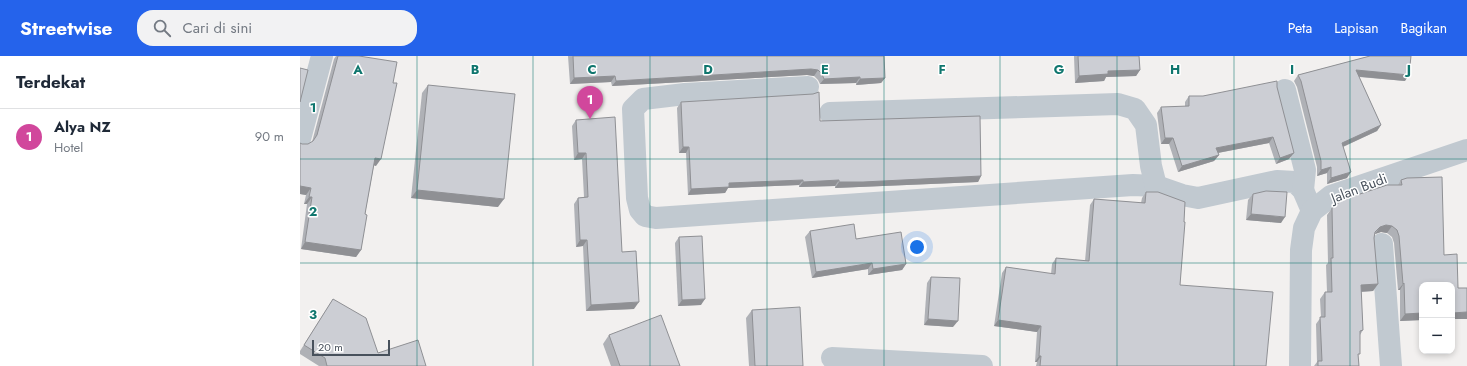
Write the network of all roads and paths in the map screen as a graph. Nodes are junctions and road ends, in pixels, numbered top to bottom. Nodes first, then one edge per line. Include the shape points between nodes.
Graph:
1 (322, 56) edge
2 (808, 87) dead end
3 (1285, 90) dead end
4 (830, 113) dead end
5 (300, 139) edge
6 (1467, 150) edge
7 (1156, 186) junction
8 (1303, 190) junction
9 (1312, 211) junction
10 (1382, 244) dead end
11 (832, 358) dead end
12 (982, 366) edge
13 (1300, 366) edge
14 (1391, 366) edge

1 - 5 street
2 - 7 street via 643,99 633,109 637,198 640,210 645,216 656,218 1133,185
3 - 8 street via 1305,170
4 - 7 street via 1118,104 1135,110 1146,125
6 - 9 street, Jalan Budi via 1331,196
7 - 8 street via 1198,198 1277,181 1295,182
8 - 9 street
9 - 13 street, Jalan Budi via 1304,228 1301,250
10 - 14 street
11 - 12 street

